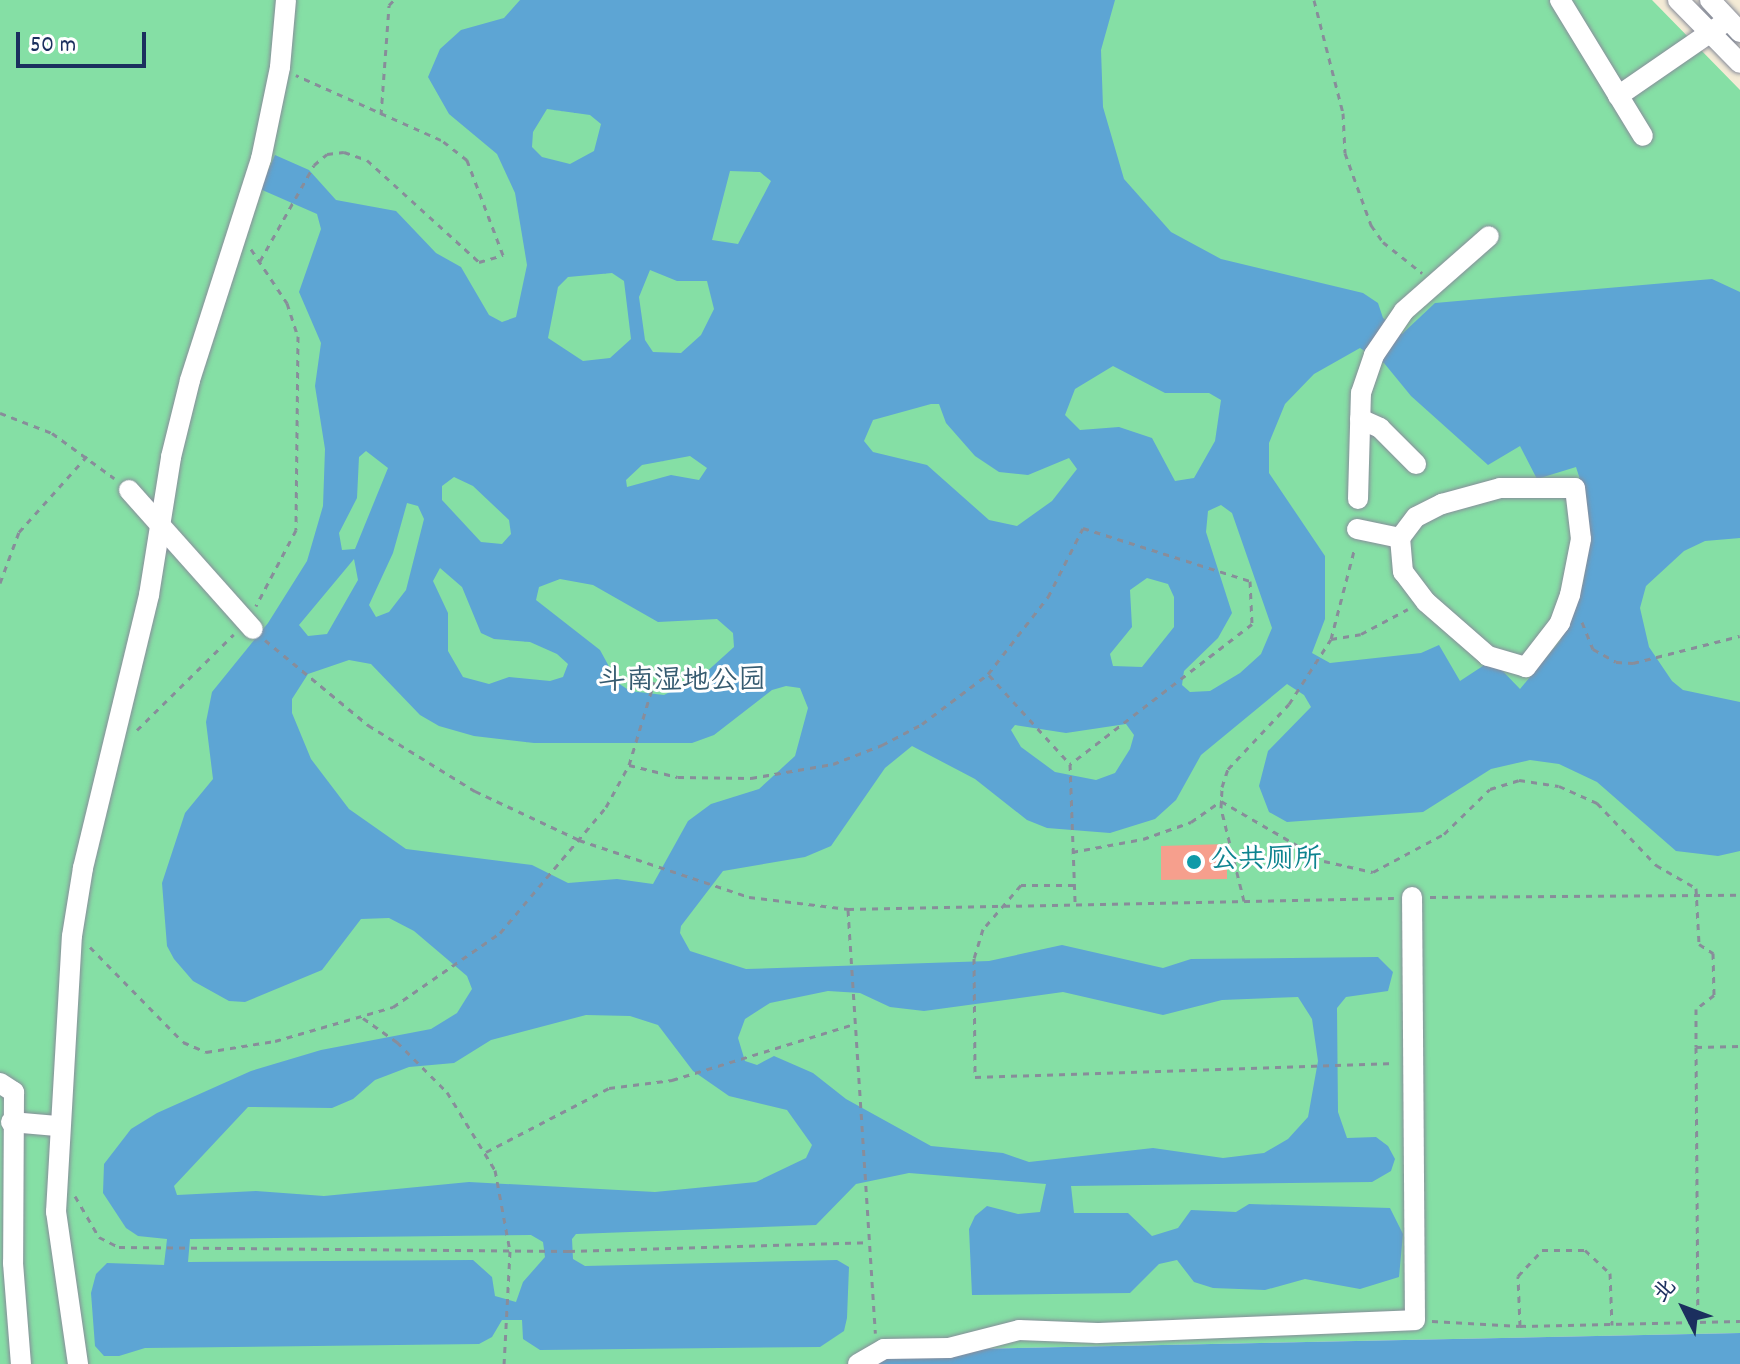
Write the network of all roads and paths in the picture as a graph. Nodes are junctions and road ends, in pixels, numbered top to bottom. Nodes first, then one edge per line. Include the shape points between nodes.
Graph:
1 (286, 0) edge
2 (394, 0) edge
3 (1314, 0) edge
4 (1560, 0) edge
5 (1678, 0) edge
6 (1710, 0) edge
7 (1734, 26) edge
8 (1710, 36) junction
9 (1740, 63) edge
10 (280, 67) junction
11 (1618, 96) junction
12 (381, 115) junction
13 (1643, 136) dead end
14 (237, 234) junction
15 (1489, 236) dead end
16 (260, 261) junction
17 (1433, 284) junction
18 (0, 413) edge
19 (1360, 419) junction
20 (87, 456) junction
21 (1416, 464) dead end
22 (129, 490) joint
23 (1358, 499) dead end
24 (157, 517) junction
25 (1357, 529) joint
26 (1400, 538) junction
27 (0, 583) edge
28 (1426, 602) junction
29 (1581, 618) dead end
30 (249, 626) junction
31 (1740, 636) edge
32 (1331, 639) junction
33 (988, 674) junction
34 (654, 682) dead end
35 (131, 736) dead end
36 (1070, 764) junction
37 (629, 765) junction
38 (1221, 801) junction
39 (579, 840) junction
40 (1072, 852) junction
41 (1074, 885) junction
42 (1740, 895) edge
43 (1698, 896) junction
44 (1412, 897) junction
45 (1244, 901) junction
46 (1075, 903) junction
47 (1003, 905) junction
48 (848, 909) junction
49 (72, 936) junction
50 (363, 1018) junction
51 (855, 1024) junction
52 (1740, 1046) edge
53 (1696, 1047) junction
54 (1415, 1063) junction
55 (0, 1083) edge
56 (17, 1122) junction
57 (57, 1126) junction
58 (486, 1152) junction
59 (56, 1175) junction
60 (868, 1242) junction
61 (510, 1251) junction
62 (1415, 1320) junction
63 (1698, 1321) junction
64 (1740, 1321) edge
65 (1612, 1325) junction
66 (1520, 1326) junction
67 (866, 1358) edge
68 (21, 1364) edge
69 (78, 1364) edge
70 (504, 1364) edge

1 - 10 street
2 - 12 path via 389,5
3 - 17 path via 1343,113 1345,153 1371,225 1383,242 1406,256
4 - 11 street
5 - 8 street
6 - 7 street
7 - 8 street
8 - 9 street
8 - 11 street
10 - 12 path
10 - 14 street via 261,159
11 - 13 street
12 - 16 path via 441,140 467,160 503,255 479,262 367,160 344,152 327,154 314,165
14 - 16 path
14 - 24 street via 190,380
15 - 17 street
16 - 30 path via 287,303 298,336 296,530
17 - 19 street via 1404,311 1374,355 1361,393
18 - 20 path via 52,433
19 - 21 street via 1380,428
19 - 23 street
20 - 22 path
20 - 27 path via 19,532
22 - 24 street
24 - 30 street
24 - 49 street
25 - 26 street
25 - 32 path
26 - 28 street via 1403,572
26 - 28 street via 1416,517 1485,492 1575,488 1581,539 1570,595 1560,623 1526,667 1488,656
28 - 32 path via 1361,634
29 - 31 path via 1593,649 1616,662 1633,663
30 - 35 path
30 - 39 path via 400,748 524,817
32 - 38 path via 1294,696 1228,769
33 - 36 path
33 - 36 path via 1031,624 1083,528 1250,581 1252,624
33 - 37 path via 922,724 833,764 713,780
34 - 37 path
36 - 40 path
37 - 39 path via 619,788
38 - 40 path via 1191,822 1143,839
38 - 43 path via 1324,861 1373,872 1444,834 1490,789 1519,780 1538,782 1597,803 1656,865 1692,882
38 - 45 path
39 - 48 path via 652,868 788,905
39 - 50 path via 500,933 413,996
40 - 41 path
41 - 46 path
41 - 47 path via 1021,885
42 - 43 path
43 - 44 path
43 - 53 path via 1699,944 1713,953 1714,995 1696,1009
44 - 45 path
44 - 54 street
45 - 46 path
46 - 47 path
47 - 48 path
47 - 54 path via 983,929 974,958 975,1077
48 - 51 path
49 - 50 path via 103,958 194,1048 206,1052
49 - 57 street
50 - 58 path via 425,1068 466,1117
51 - 58 path via 672,1080 609,1088
51 - 60 path
52 - 53 path
53 - 63 path
54 - 62 street
55 - 56 street via 14,1092
56 - 57 street
56 - 68 street
57 - 59 street
58 - 61 path via 495,1170
59 - 61 path via 108,1244 191,1250
59 - 69 street
60 - 61 path
60 - 67 path via 873,1288
61 - 70 path
62 - 66 path
62 - 67 street via 1097,1333 1019,1330 971,1344
63 - 64 path
63 - 65 path
65 - 66 path
65 - 66 path via 1610,1273 1585,1250 1542,1250 1518,1276

